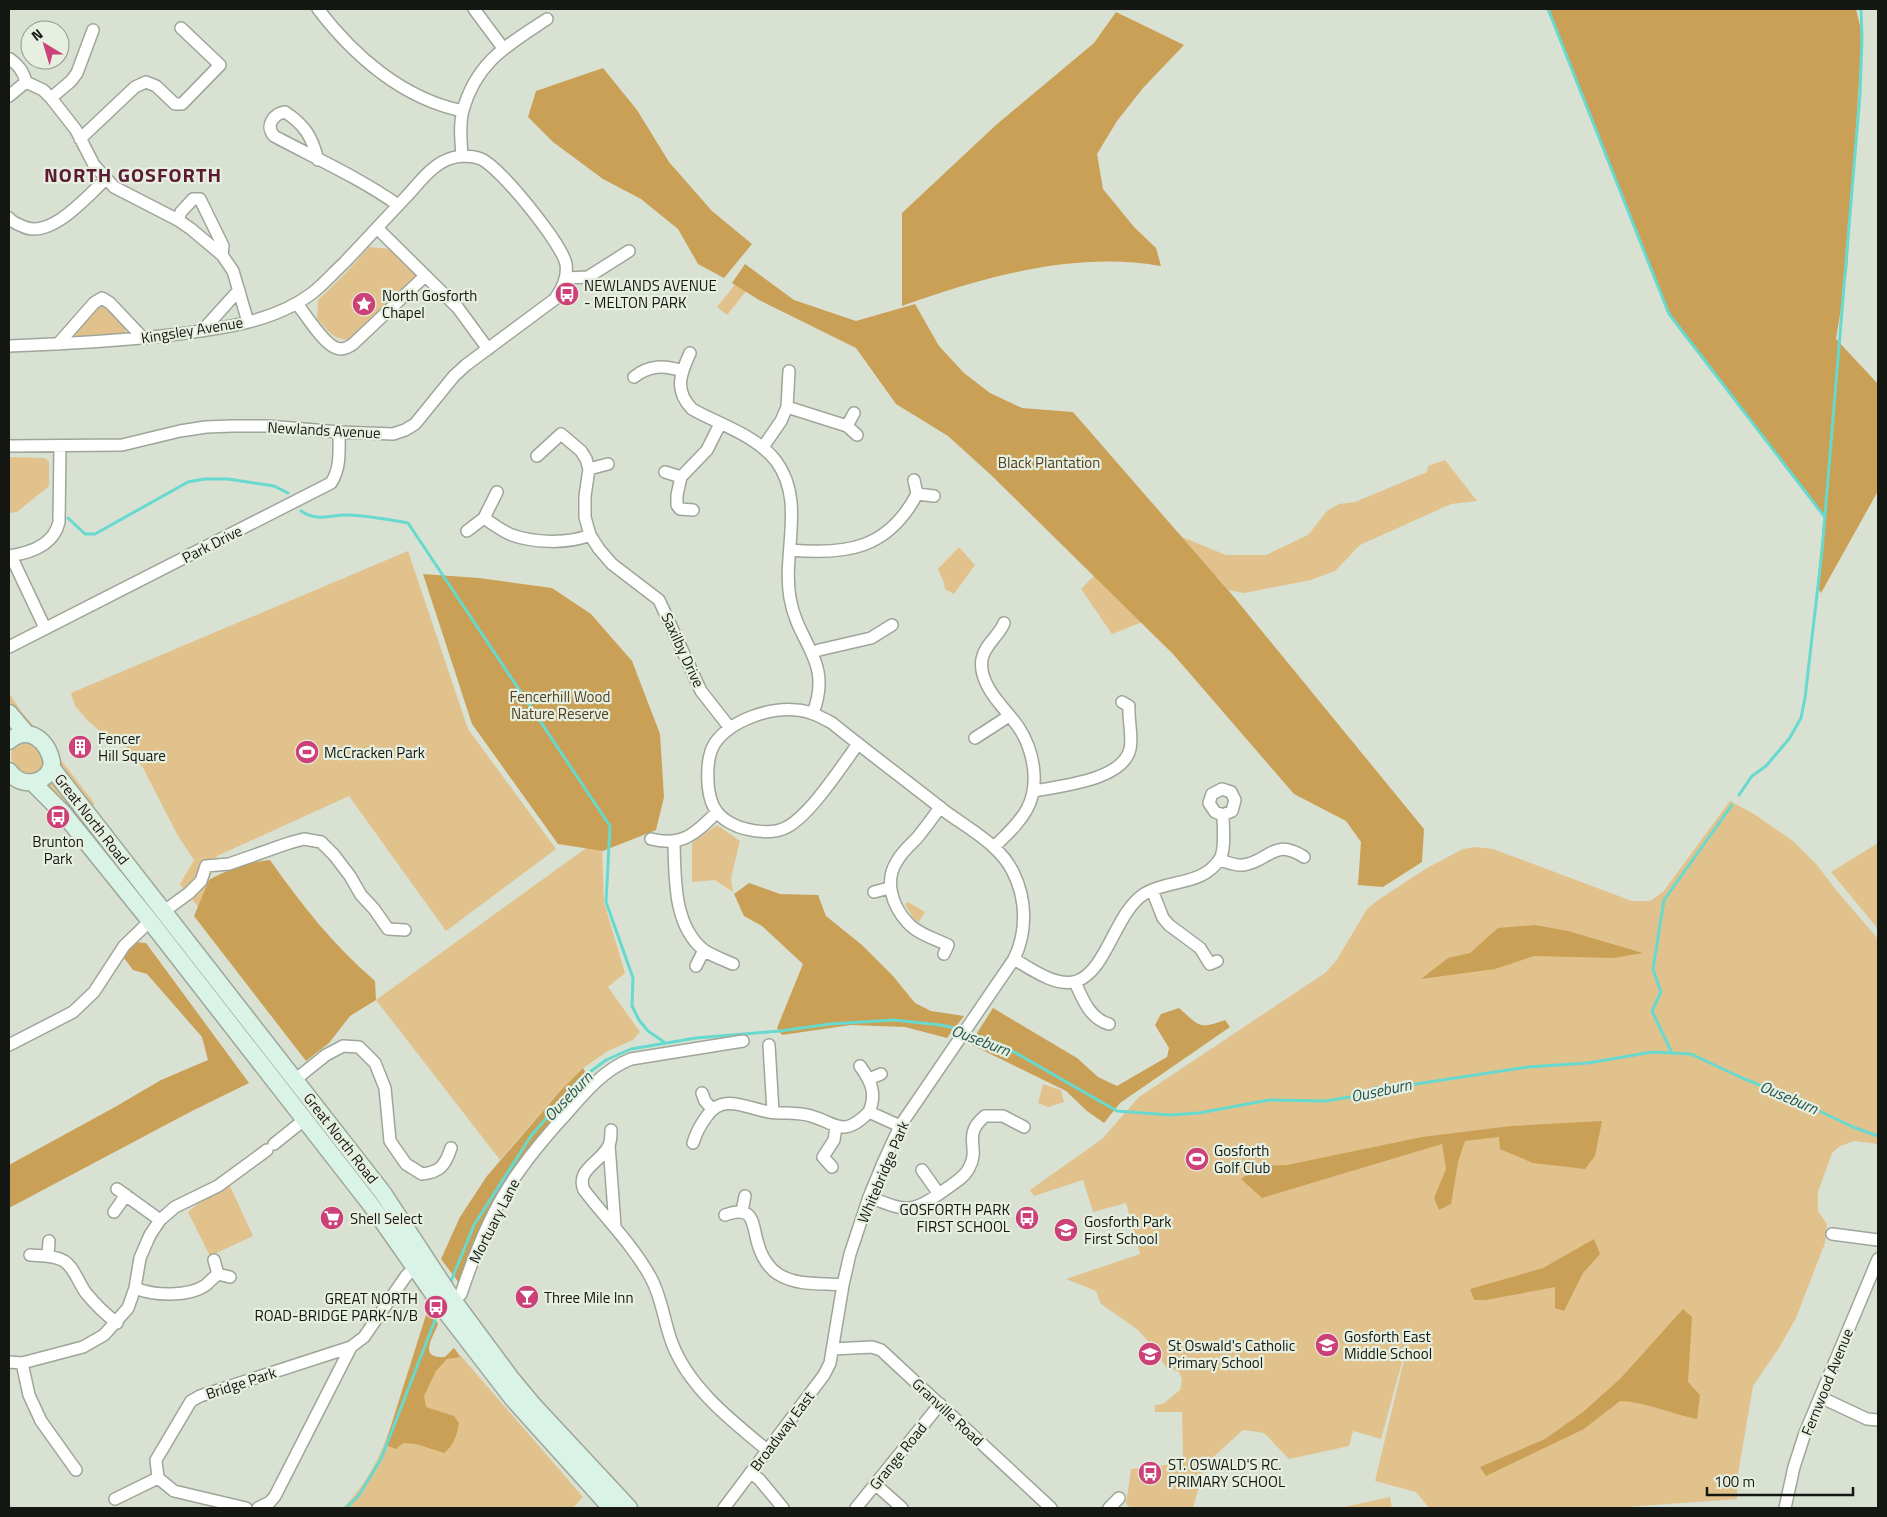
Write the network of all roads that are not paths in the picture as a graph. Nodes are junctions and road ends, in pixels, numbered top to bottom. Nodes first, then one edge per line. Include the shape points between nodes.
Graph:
1 (318, 9) edge
2 (474, 9) edge
3 (547, 19) dead end
4 (181, 28) dead end
5 (93, 30) dead end
6 (503, 48) junction
7 (10, 59) dead end
8 (26, 82) junction
9 (9, 96) edge
10 (51, 98) junction
11 (463, 111) junction
12 (80, 139) junction
13 (462, 156) junction
14 (318, 160) junction
15 (106, 179) junction
16 (398, 205) junction
17 (9, 218) edge
18 (178, 220) junction
19 (378, 228) junction
20 (629, 251) dead end
21 (222, 255) junction
22 (425, 276) junction
23 (566, 278) junction
24 (239, 290) junction
25 (297, 304) junction
26 (248, 322) junction
27 (202, 331) junction
28 (142, 338) junction
29 (58, 344) junction
30 (9, 346) edge
31 (488, 348) junction
32 (690, 353) dead end
33 (682, 371) junction
34 (789, 371) dead end
35 (634, 378) dead end
36 (786, 408) junction
37 (854, 413) dead end
38 (720, 424) junction
39 (847, 426) junction
40 (339, 432) junction
41 (857, 435) dead end
42 (9, 446) edge
43 (60, 447) junction
44 (763, 447) junction
45 (536, 456) dead end
46 (608, 464) dead end
47 (589, 469) junction
48 (665, 472) dead end
49 (681, 477) junction
50 (914, 480) dead end
51 (497, 492) dead end
52 (917, 494) junction
53 (934, 496) dead end
54 (693, 510) dead end
55 (484, 518) junction
56 (468, 531) dead end
57 (590, 535) junction
58 (790, 550) junction
59 (10, 556) edge
60 (892, 625) dead end
61 (44, 628) junction
62 (1005, 628) dead end
63 (9, 647) edge
64 (812, 653) junction
65 (1130, 705) dead end
66 (813, 713) junction
67 (9, 714) edge
68 (1009, 716) junction
69 (730, 728) junction
70 (26, 733) junction
71 (975, 738) dead end
72 (9, 741) edge
73 (858, 744) junction
74 (51, 767) junction
75 (9, 772) edge
76 (33, 783) junction
77 (1034, 791) junction
78 (940, 807) junction
79 (717, 812) junction
80 (1223, 815) dead end
81 (651, 839) dead end
82 (674, 842) junction
83 (994, 847) junction
84 (1304, 857) dead end
85 (1220, 860) junction
86 (889, 888) junction
87 (1152, 890) junction
88 (874, 892) dead end
89 (163, 912) junction
90 (150, 921) junction
91 (405, 930) dead end
92 (948, 947) dead end
93 (704, 950) junction
94 (1014, 959) junction
95 (733, 964) dead end
96 (1212, 965) dead end
97 (696, 966) dead end
98 (1075, 982) junction
99 (1109, 1024) dead end
100 (743, 1041) dead end
101 (9, 1045) edge
102 (769, 1045) dead end
103 (860, 1066) dead end
104 (881, 1074) dead end
105 (296, 1079) junction
106 (869, 1079) junction
107 (702, 1093) dead end
108 (712, 1109) junction
109 (773, 1112) junction
110 (869, 1112) junction
111 (304, 1120) junction
112 (900, 1126) junction
113 (836, 1127) junction
114 (1024, 1127) dead end
115 (611, 1130) dead end
116 (693, 1144) dead end
117 (609, 1146) junction
118 (452, 1148) dead end
119 (832, 1167) dead end
120 (922, 1170) dead end
121 (939, 1194) junction
122 (744, 1196) dead end
123 (869, 1197) junction
124 (742, 1211) junction
125 (114, 1212) dead end
126 (725, 1215) dead end
127 (160, 1220) junction
128 (615, 1226) junction
129 (1832, 1234) dead end
130 (1878, 1240) edge
131 (49, 1241) dead end
132 (30, 1255) dead end
133 (48, 1256) junction
134 (1878, 1259) edge
135 (214, 1260) dead end
136 (415, 1267) junction
137 (218, 1274) junction
138 (230, 1277) dead end
139 (843, 1285) junction
140 (136, 1288) junction
141 (439, 1290) junction
142 (450, 1306) junction
143 (117, 1323) junction
144 (351, 1347) junction
145 (832, 1349) junction
146 (9, 1362) edge
147 (22, 1363) junction
148 (1820, 1397) junction
149 (940, 1404) junction
150 (1878, 1420) edge
151 (767, 1450) junction
152 (76, 1470) dead end
153 (750, 1473) junction
154 (158, 1478) junction
155 (875, 1484) junction
156 (1119, 1498) dead end
157 (115, 1499) dead end
158 (246, 1508) edge
159 (258, 1508) edge
160 (611, 1508) edge
161 (629, 1508) edge
162 (724, 1508) edge
163 (783, 1508) edge
164 (856, 1508) edge
165 (902, 1508) edge
166 (1051, 1508) edge
167 (1109, 1508) edge
168 (1785, 1508) edge

1 - 11 street via 348,44 389,79 425,99
2 - 6 street
3 - 6 street
4 - 12 street via 220,65 182,104 175,104 156,86 146,82 136,87
5 - 10 street via 78,73
6 - 11 street via 486,64
7 - 8 street via 24,73
8 - 9 street
8 - 10 street
10 - 12 street
11 - 13 street
12 - 15 street
13 - 16 street, Kingsley Avenue via 452,157 436,167
13 - 23 street via 481,159 505,179 560,250 566,263
14 - 14 street via 274,136 269,126 274,117 285,112 291,116 312,139
14 - 16 street
15 - 17 street via 64,218 53,224 39,229 25,228
15 - 18 street via 114,187
16 - 19 street, Kingsley Avenue
18 - 21 street
18 - 21 street via 193,199 200,198 223,246
19 - 22 street
19 - 25 street, Kingsley Avenue via 323,284
20 - 23 street via 588,277
21 - 24 street via 233,271
22 - 25 street via 345,349 335,348 326,341
22 - 31 street via 458,308
23 - 31 street, Newlands Avenue via 555,299
24 - 26 street
24 - 27 street
25 - 26 street, Kingsley Avenue
26 - 27 street, Kingsley Avenue
27 - 28 street, Kingsley Avenue
28 - 29 street, Kingsley Avenue
28 - 29 street via 102,298
29 - 30 street, Kingsley Avenue
31 - 40 street, Newlands Avenue via 454,376 421,418 405,430 393,434
32 - 33 street
33 - 35 street via 670,367 651,368
33 - 38 street via 681,392 685,401 692,409
34 - 36 street
36 - 39 street
36 - 44 street
37 - 39 street
38 - 44 street
38 - 49 street via 707,450
39 - 41 street
40 - 43 street, Newlands Avenue via 267,426 206,427 122,445
40 - 61 street, Park Drive via 338,466 331,483
42 - 43 street, Newlands Avenue
43 - 59 street via 60,522 57,532 49,542
44 - 58 street via 777,462 790,496 793,518
45 - 47 street via 561,434 581,451
46 - 47 street
47 - 57 street via 585,517
48 - 49 street
49 - 54 street via 677,505 683,510
50 - 52 street
51 - 55 street
52 - 53 street
52 - 58 street via 909,510 892,528 873,541 836,552
55 - 56 street
55 - 57 street via 523,538 568,542
57 - 69 street, Saxilby Drive via 612,564 659,600 701,691
58 - 64 street via 790,599 795,619
59 - 61 street
60 - 64 street via 871,638
61 - 63 street, Park Drive
62 - 68 street via 988,644 982,659 984,677 991,693
64 - 66 street via 820,686
65 - 77 street via 1131,742 1127,759 1119,768 1108,774
66 - 69 street via 775,711
66 - 73 street via 832,723
67 - 70 main road, Great North Road
68 - 71 street
68 - 77 street via 1029,748
69 - 79 street via 715,744 707,767 708,790
70 - 72 main road
70 - 74 main road, Great North Road via 36,737 47,749
73 - 78 street, Whitebridge Park
73 - 79 street via 805,814 786,828 761,833 737,827
74 - 76 main road, Great North Road via 46,775
74 - 89 main road, Great North Road
75 - 76 main road, Great North Road via 18,781
76 - 90 main road, Great North Road via 63,813
77 - 83 street via 1016,825
78 - 83 street, Whitebridge Park
78 - 86 street via 896,862
79 - 82 street via 692,835
80 - 85 street
81 - 82 street
82 - 93 street via 676,894 682,918 688,932
83 - 94 street, Whitebridge Park via 1013,872 1023,899 1024,929
84 - 85 street via 1281,849 1243,865
85 - 87 street via 1202,876
86 - 88 street
86 - 92 street via 908,924
87 - 96 street via 1163,918 1200,948
87 - 98 street via 1135,902 1125,915 1095,967
89 - 91 street via 190,893 201,881 206,866 229,864 304,839 321,842 334,855 374,909 385,933
89 - 105 main road, Great North Road
90 - 101 street via 124,946 94,992 73,1012
90 - 111 main road, Great North Road
93 - 95 street
93 - 97 street
94 - 98 street via 1057,981
94 - 112 street, Whitebridge Park
98 - 99 street via 1088,1008 1102,1022
100 - 142 street, Mortuary Lane via 631,1059 599,1079 549,1132 518,1173 482,1238 461,1294
102 - 109 street
103 - 106 street
104 - 106 street
105 - 118 street via 334,1050 343,1046 359,1047 375,1063 385,1088 390,1141 406,1164 422,1174 434,1173 446,1162
105 - 141 main road, Great North Road via 383,1193
106 - 110 street via 874,1094
107 - 108 street
108 - 109 street via 727,1102
108 - 116 street via 698,1128
109 - 113 street via 810,1116
110 - 112 street
110 - 113 street via 854,1124
111 - 127 street via 218,1186 175,1207
111 - 136 main road, Great North Road
112 - 123 street, Whitebridge Park
113 - 119 street via 834,1140 819,1158
114 - 121 street via 1003,1116 985,1116 976,1124 972,1135 973,1156 969,1168
115 - 117 street
117 - 128 street
117 - 128 street via 582,1176 582,1184 601,1213
120 - 121 street
121 - 123 street via 913,1208 899,1208
122 - 124 street
123 - 139 street, Whitebridge Park
124 - 126 street
124 - 139 street via 752,1220 760,1250 776,1273 796,1282
125 - 127 street via 122,1192
127 - 140 street via 140,1258
128 - 151 street via 653,1281 672,1344 694,1382 734,1423
129 - 130 street
131 - 133 street
132 - 133 street
133 - 143 street via 67,1263 85,1291
134 - 148 street, Fernwood Avenue
135 - 137 street
136 - 141 main road, Great North Road
136 - 144 street, Bridge Park via 364,1337
137 - 138 street
137 - 140 street via 192,1291 164,1294 147,1293
139 - 145 street, Whitebridge Park
140 - 143 street via 128,1308
141 - 142 main road, Great North Road
142 - 160 main road, Great North Road via 519,1406
142 - 161 main road, Great North Road via 534,1406
143 - 147 street via 83,1348
144 - 154 street, Bridge Park via 194,1399 156,1460
144 - 159 street, Bridge Park via 275,1496
145 - 149 street, Granville Road via 872,1347 881,1350
145 - 151 street, Broadway East via 824,1375
146 - 147 street
147 - 152 street via 29,1395 41,1421
148 - 150 street via 1867,1419
148 - 168 street, Fernwood Avenue via 1794,1467
149 - 155 street, Grange Road
149 - 166 street, Granville Road
151 - 153 street, Broadway East
153 - 162 street, Broadway East
153 - 163 street
154 - 157 street
154 - 158 street via 174,1491
155 - 164 street, Grange Road
155 - 165 street
156 - 167 street

